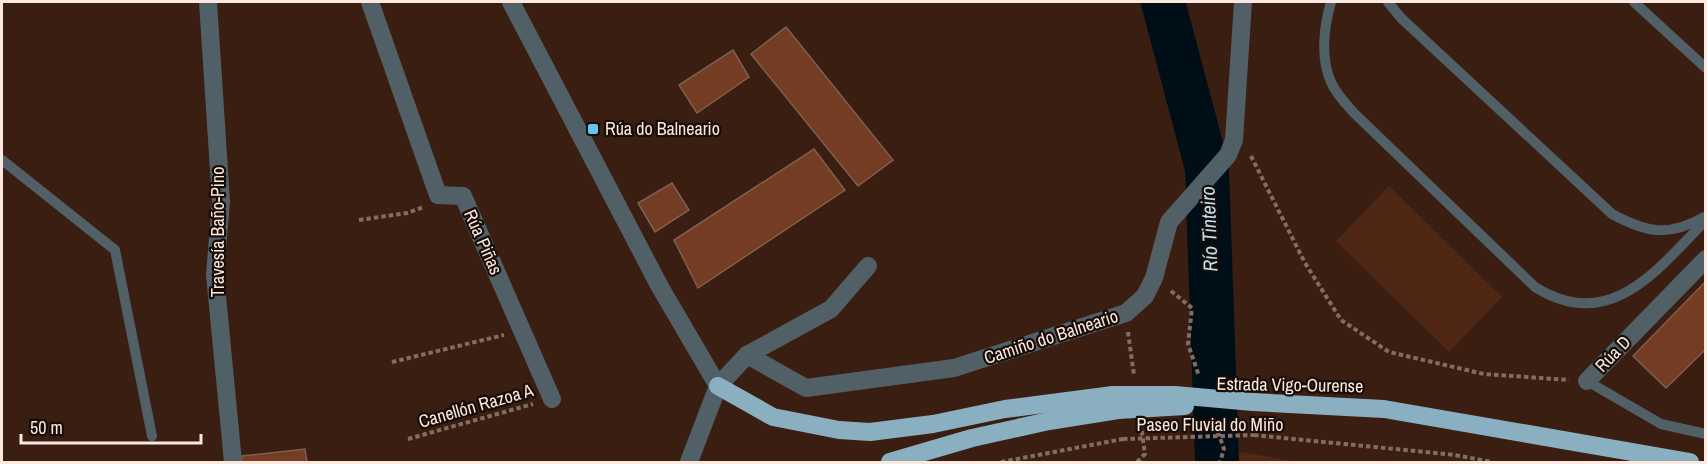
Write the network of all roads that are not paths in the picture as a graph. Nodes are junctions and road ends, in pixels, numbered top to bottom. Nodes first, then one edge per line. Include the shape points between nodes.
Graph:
1 (208, 2) edge
2 (370, 2) edge
3 (511, 2) edge
4 (1243, 2) edge
5 (1331, 2) edge
6 (1388, 2) edge
7 (1634, 2) edge
8 (1706, 68) edge
9 (2, 160) edge
10 (1706, 218) edge
11 (1706, 260) edge
12 (868, 266) dead end
13 (747, 355) junction
14 (1587, 381) joint
15 (718, 386) junction
16 (552, 399) road end
17 (1116, 403) junction
18 (1706, 434) edge
19 (152, 436) dead end
20 (1667, 458) junction
21 (233, 462) edge
22 (688, 462) edge
23 (890, 462) edge
24 (1690, 462) edge
25 (1706, 462) edge

1 - 21 street, Travesía Baño-Pino via 221,201 215,275
2 - 16 street, Rúa Piñas via 438,195 462,196
3 - 15 street via 660,287
4 - 13 street, Camiño do Balneario via 1234,140 1228,155 1169,222 1154,278 1145,296 1126,313 954,368 806,388
5 - 10 lane via 1326,66 1341,98 1535,287 1552,298 1588,303 1627,293 1650,278
6 - 10 lane via 1612,214 1647,230 1666,231
7 - 8 lane
9 - 19 lane via 115,250
11 - 14 street, Rúa D
12 - 13 street via 831,309
13 - 15 street
14 - 18 lane, Rúa D via 1661,424
15 - 17 highway via 772,417 870,432 1005,409
15 - 22 street
17 - 20 highway, Estrada Vigo-Ourense, bridge via 1253,402 1384,409
17 - 23 highway, Estrada Vigo-Ourense
20 - 24 highway, Estrada Vigo-Ourense
20 - 25 highway

